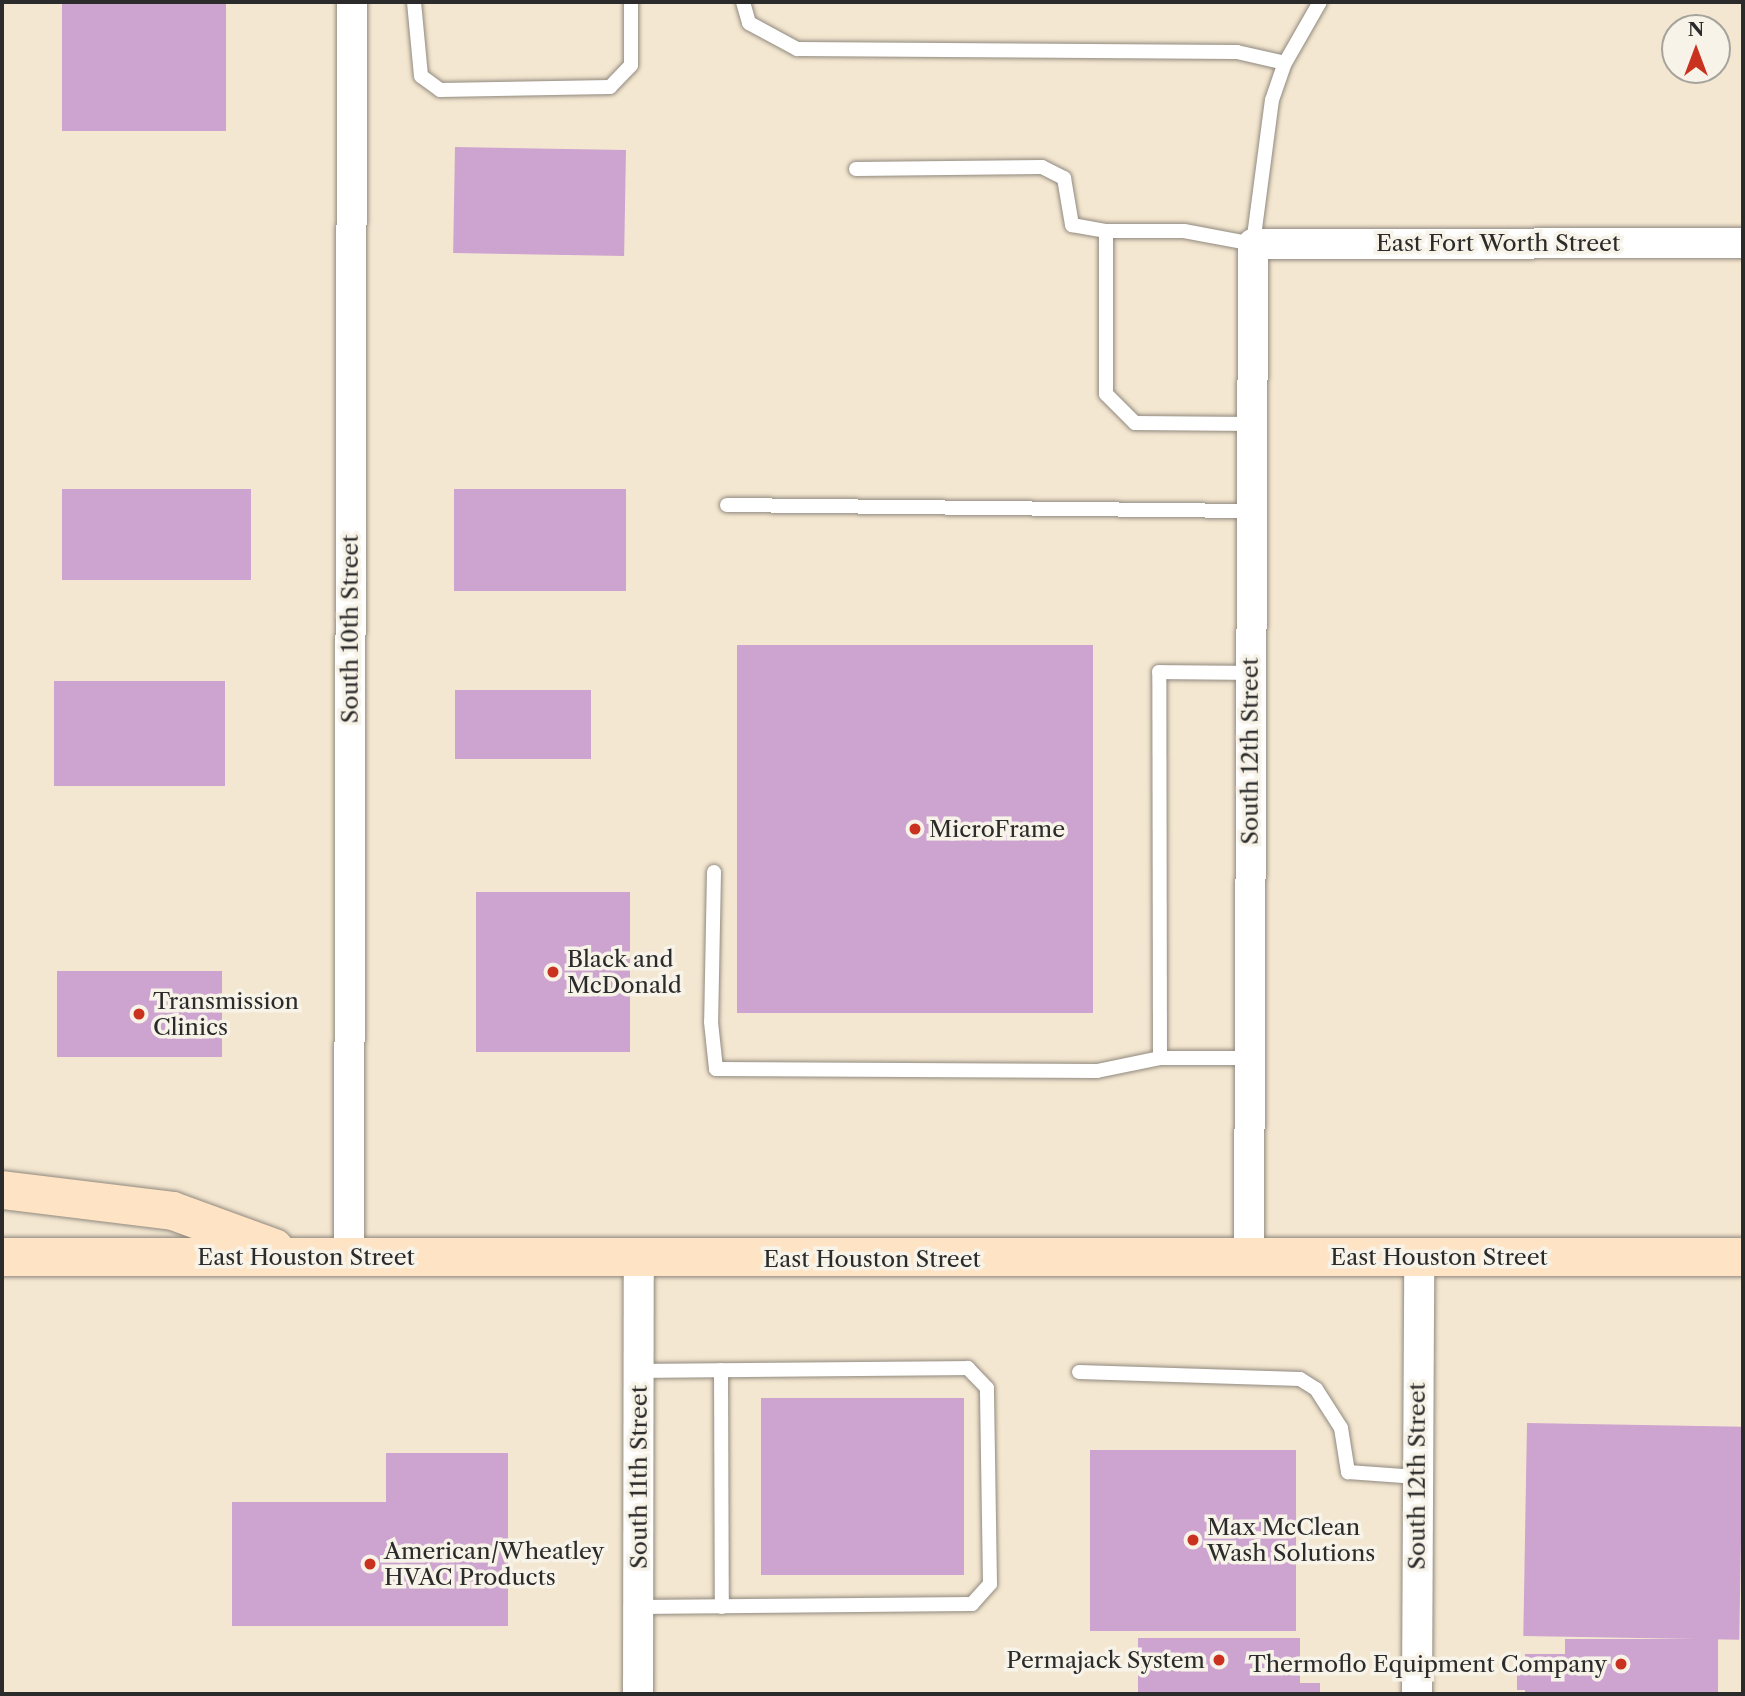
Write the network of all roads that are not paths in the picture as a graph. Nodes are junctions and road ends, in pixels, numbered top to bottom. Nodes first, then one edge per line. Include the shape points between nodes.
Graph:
1 (352, 2) edge
2 (414, 2) edge
3 (631, 2) edge
4 (743, 2) edge
5 (1320, 2) edge
6 (1285, 63) junction
7 (856, 169) dead end
8 (1106, 232) junction
9 (1743, 243) edge
10 (1253, 244) junction
11 (1251, 424) junction
12 (727, 505) dead end
13 (1250, 511) junction
14 (1250, 673) junction
15 (714, 872) dead end
16 (1160, 1058) junction
17 (1250, 1058) junction
18 (2, 1190) edge
19 (295, 1256) junction
20 (349, 1256) junction
21 (2, 1257) edge
22 (1743, 1257) edge
23 (1250, 1258) junction
24 (1419, 1258) junction
25 (639, 1260) junction
26 (721, 1370) junction
27 (639, 1371) junction
28 (1079, 1372) dead end
29 (1417, 1477) junction
30 (638, 1607) junction
31 (722, 1607) junction
32 (638, 1694) edge
33 (1417, 1694) edge

1 - 20 street, South 10th Street
2 - 3 lane via 421,76 440,90 610,88 631,65
4 - 6 lane via 749,23 797,49 1237,52
5 - 6 lane
6 - 10 lane via 1272,100
7 - 8 lane via 1042,167 1064,178 1072,225
8 - 10 lane via 1184,232
8 - 11 lane via 1106,394 1136,423
9 - 10 street, East Fort Worth Street
10 - 11 street, South 12th Street
11 - 13 street, South 12th Street
12 - 13 lane
13 - 14 street, South 12th Street
14 - 16 lane via 1158,672
14 - 17 street, South 12th Street
15 - 16 lane via 711,1022 716,1069 1097,1071
16 - 17 lane
17 - 23 street, South 12th Street
18 - 19 street via 173,1210
19 - 20 street, East Houston Street
19 - 21 street, East Houston Street
20 - 25 street, East Houston Street
22 - 24 street, East Houston Street
23 - 24 street, East Houston Street
23 - 25 street, East Houston Street
24 - 29 street, South 12th Street
25 - 27 street, South 11th Street
26 - 27 lane
26 - 31 lane
26 - 31 lane via 968,1368 987,1388 990,1584 972,1604
27 - 30 street, South 11th Street
28 - 29 lane via 1300,1379 1316,1388 1341,1428 1348,1472
29 - 33 street, South 12th Street
30 - 31 lane
30 - 32 street, South 11th Street

